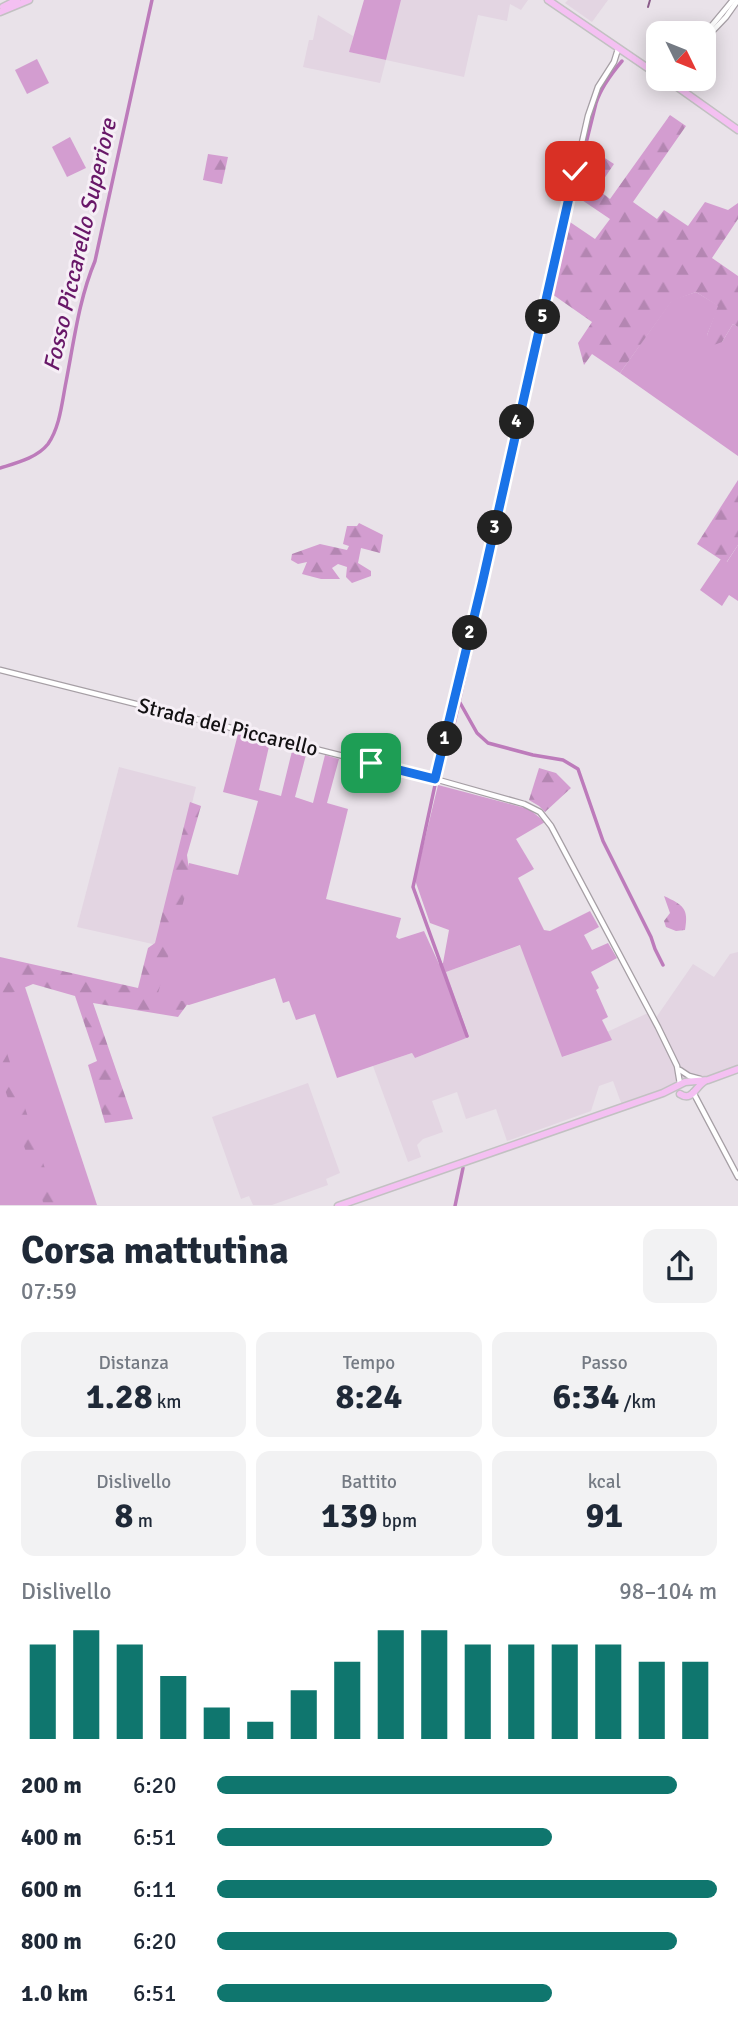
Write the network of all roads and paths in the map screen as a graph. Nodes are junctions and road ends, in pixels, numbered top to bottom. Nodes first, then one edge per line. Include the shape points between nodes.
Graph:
1 (8, 0) edge
2 (17, 0) edge
3 (29, 0) edge
4 (548, 0) edge
5 (735, 0) edge
6 (0, 9) edge
7 (716, 21) edge
8 (716, 27) edge
9 (618, 49) junction
10 (626, 54) junction
11 (614, 62) junction
12 (646, 67) edge
13 (685, 91) edge
14 (738, 130) edge
15 (0, 670) edge
16 (435, 779) junction
17 (738, 1069) edge
18 (679, 1070) junction
19 (708, 1080) junction
20 (688, 1082) junction
21 (680, 1085) junction
22 (666, 1092) junction
23 (687, 1094) junction
24 (699, 1102) junction
25 (702, 1108) junction
26 (738, 1177) edge
27 (338, 1206) edge

1 - 6 main road
2 - 6 main road
3 - 6 main road
4 - 9 main road
5 - 7 street
5 - 8 street
9 - 10 main road
9 - 11 street
10 - 11 street
10 - 12 main road
11 - 16 street via 587,116
13 - 14 main road
15 - 16 street, Strada del Piccarello
16 - 18 street, Strada del Piccarello via 526,804 545,817
17 - 19 main road
18 - 19 street
18 - 20 street, Strada del Piccarello
18 - 21 street, Strada del Piccarello
18 - 22 street via 677,1082
19 - 20 main road
19 - 23 main road
19 - 24 street via 700,1089
20 - 21 main road
20 - 23 main road via 692,1085
21 - 22 main road
21 - 23 main road
22 - 23 main road
22 - 27 main road
23 - 24 street
23 - 25 street
24 - 25 street
25 - 26 street

